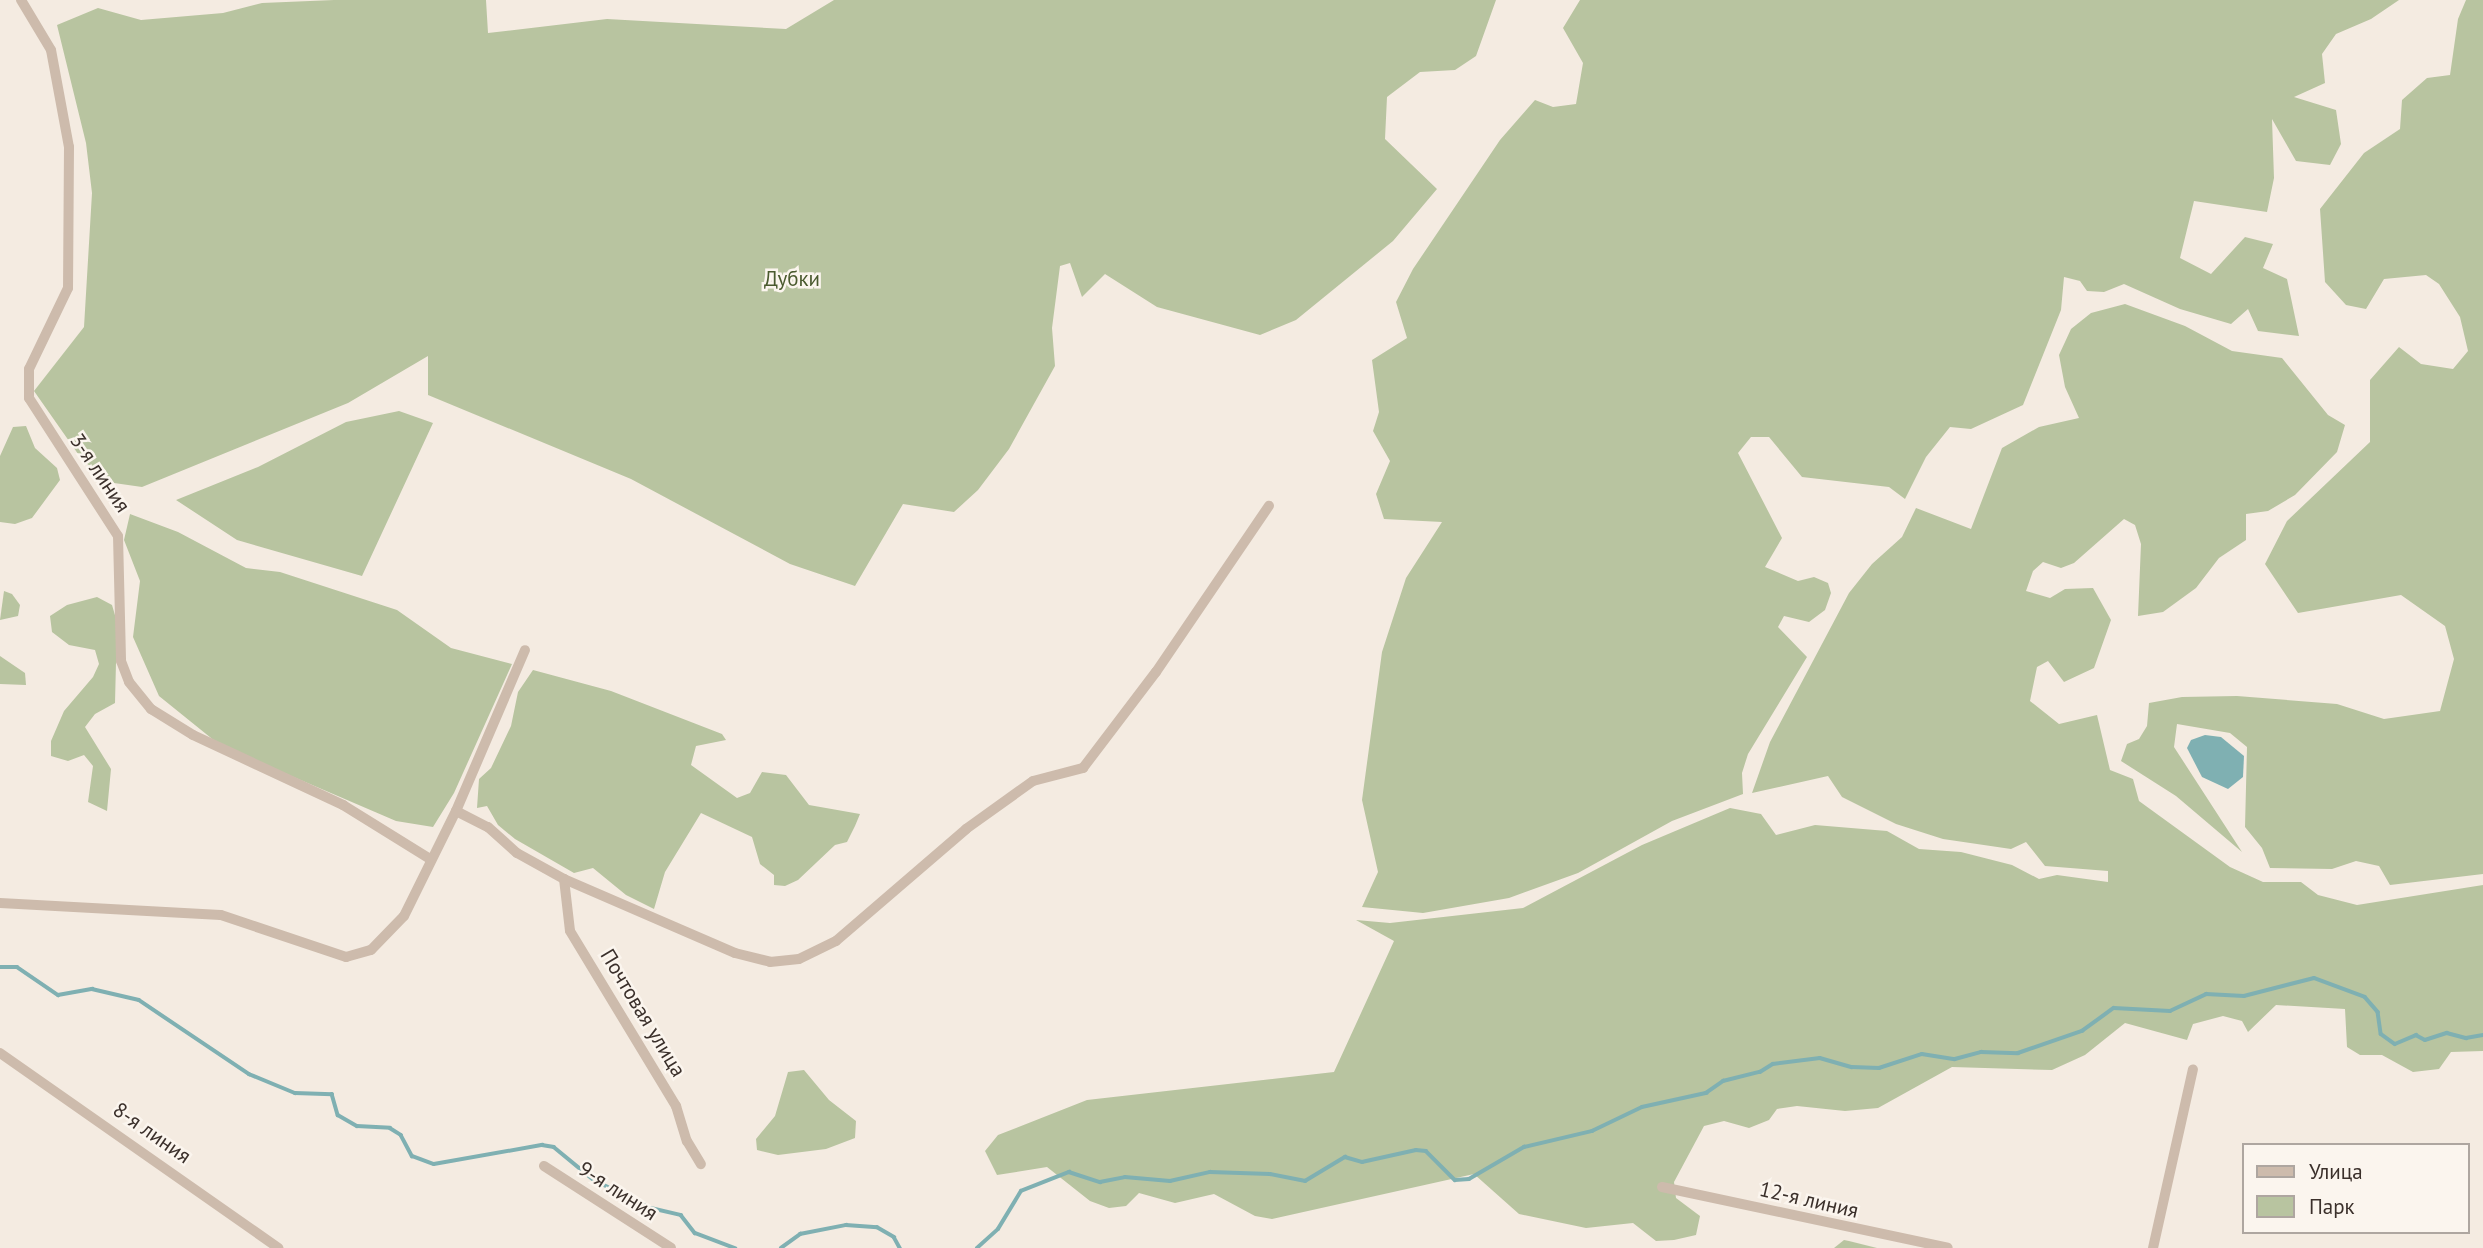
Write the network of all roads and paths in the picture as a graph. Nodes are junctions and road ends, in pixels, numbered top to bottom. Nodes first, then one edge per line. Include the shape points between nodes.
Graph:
1 (21, 0) edge
2 (1269, 506) dead end
3 (525, 650) dead end
4 (456, 811) junction
5 (430, 859) junction
6 (564, 879) junction
7 (0, 903) edge
8 (0, 1053) edge
9 (2193, 1069) dead end
10 (701, 1164) dead end
11 (544, 1166) dead end
12 (1662, 1187) dead end
13 (279, 1248) edge
14 (671, 1248) edge
15 (1948, 1248) edge
16 (2153, 1248) edge

1 - 5 street, 3-я линия via 51,50 65,110 70,171 68,288 29,369 29,398 118,536 121,661 128,682 151,709 193,735 343,805
2 - 6 street via 1156,672 1083,768 1033,781 966,828 836,941 799,959 770,962 735,953
3 - 4 street
4 - 5 street
4 - 6 street via 488,827 517,853
5 - 7 street via 404,916 371,950 346,957 221,915
6 - 10 street, Почтовая улица via 570,931 677,1106 687,1141
8 - 13 street, 8-я линия
9 - 16 street
11 - 14 street, 9-я линия
12 - 15 street, 12-я линия

